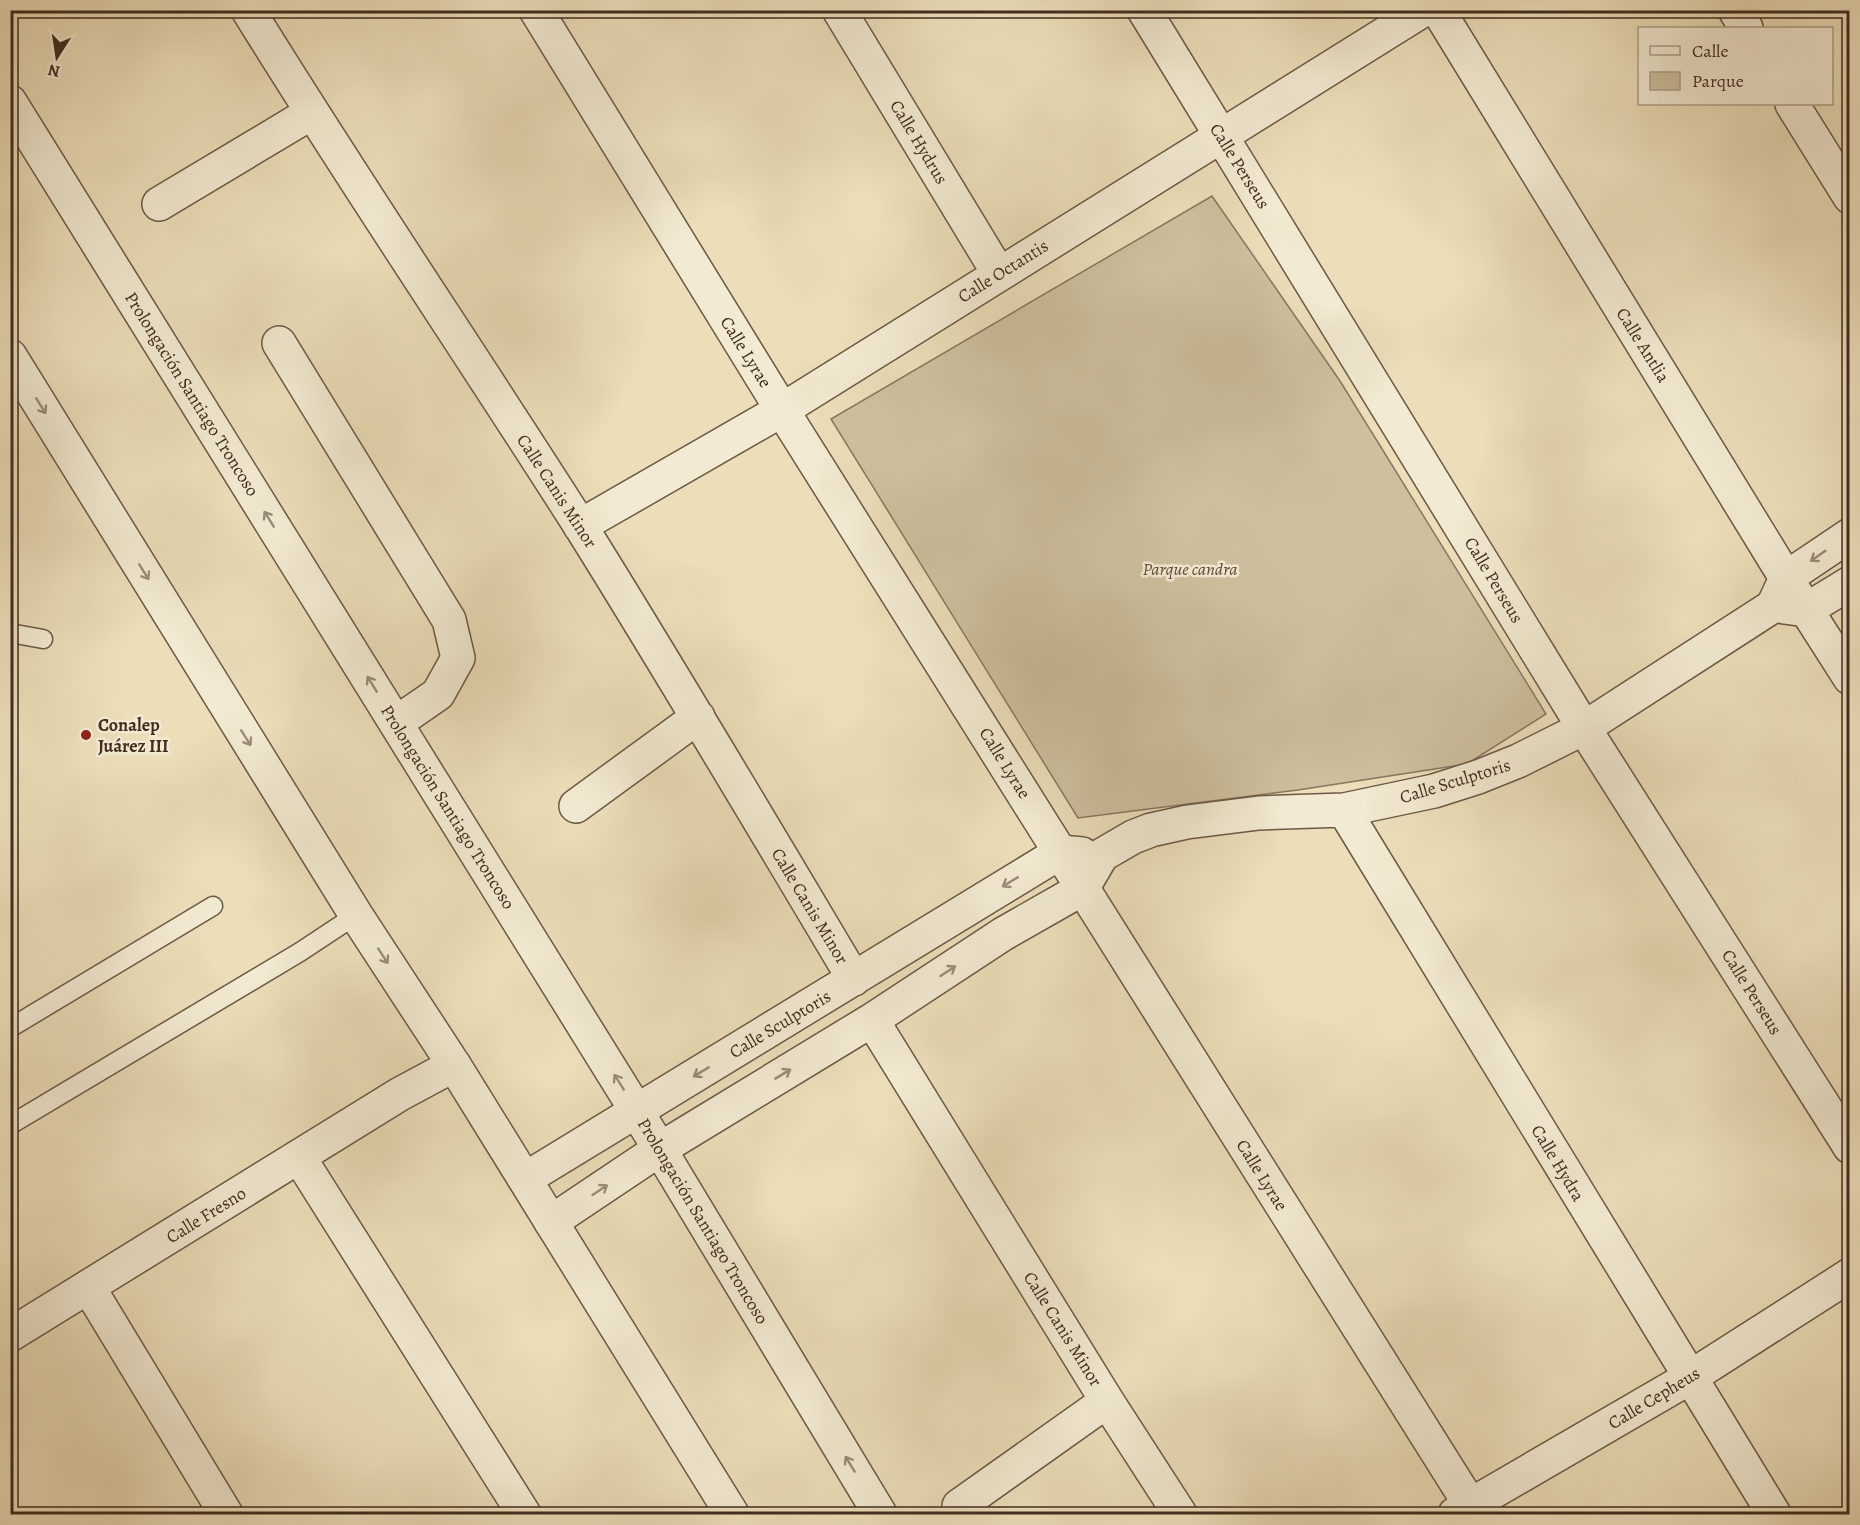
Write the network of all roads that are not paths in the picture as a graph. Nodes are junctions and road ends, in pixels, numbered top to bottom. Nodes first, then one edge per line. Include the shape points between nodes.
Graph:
1 (248, 10) edge
2 (536, 10) edge
3 (839, 10) edge
4 (1144, 10) edge
5 (1423, 10) edge
6 (1438, 10) edge
7 (1735, 10) edge
8 (1745, 27) edge
9 (10, 102) edge
10 (1793, 105) edge
11 (311, 113) junction
12 (1222, 135) junction
13 (1850, 197) edge
14 (159, 204) dead end
15 (999, 274) junction
16 (279, 343) dead end
17 (15, 372) edge
18 (782, 410) junction
19 (580, 526) junction
20 (1850, 535) edge
21 (1850, 583) edge
22 (1780, 592) junction
23 (1806, 610) junction
24 (10, 633) edge
25 (43, 639) dead end
26 (1850, 678) edge
27 (698, 717) junction
28 (396, 723) junction
29 (1584, 728) junction
30 (576, 806) dead end
31 (1344, 810) junction
32 (1060, 852) junction
33 (1102, 855) junction
34 (1082, 889) junction
35 (213, 906) dead end
36 (356, 915) junction
37 (854, 979) junction
38 (872, 1020) junction
39 (10, 1028) edge
40 (454, 1065) junction
41 (636, 1110) junction
42 (10, 1125) edge
43 (1850, 1147) edge
44 (660, 1149) junction
45 (299, 1156) junction
46 (525, 1179) junction
47 (551, 1222) junction
48 (1850, 1275) edge
49 (89, 1288) junction
50 (10, 1335) edge
51 (1689, 1378) junction
52 (1107, 1401) junction
53 (959, 1506) dead end
54 (1467, 1512) edge
55 (226, 1515) edge
56 (524, 1515) edge
57 (732, 1515) edge
58 (880, 1515) edge
59 (1180, 1515) edge
60 (1774, 1515) edge

1 - 11 street, Calle Canis Minor
2 - 18 street, Calle Lyrae
3 - 15 street, Calle Hydrus
4 - 12 street, Calle Perseus
5 - 12 street, Calle Octantis
6 - 22 street, Calle Antlia
7 - 8 street
28 -> 9 street, Prolongación Santiago Troncoso
10 - 13 street
11 - 14 street
11 - 19 street, Calle Canis Minor
12 - 15 street, Calle Octantis
12 - 29 street, Calle Perseus
15 - 18 street, Calle Octantis
16 - 28 street via 449,620 458,658 438,694
17 -> 36 street
18 - 19 street, Calle Octantis
18 - 32 street, Calle Lyrae
19 - 27 street, Calle Canis Minor
20 -> 22 street, Calle Sculptoris
21 - 23 street
22 - 23 street, Calle Antlia
22 - 29 street, Calle Sculptoris
23 - 26 street, Calle Antlia
24 - 25 lane
27 - 30 street
27 - 37 street, Calle Canis Minor
41 -> 28 street, Prolongación Santiago Troncoso
29 - 31 street, Calle Sculptoris via 1518,761 1467,780
29 - 43 street, Calle Perseus
31 - 33 street, Calle Sculptoris via 1259,813 1187,822 1151,830
31 - 51 street, Calle Hydra
32 - 33 street
32 - 34 street, Calle Lyrae
32 -> 37 street, Calle Sculptoris
33 - 34 street, Calle Sculptoris
38 -> 34 street, Calle Sculptoris via 1003,934
34 - 54 street, Calle Lyrae
35 - 39 lane
36 -> 40 street
36 - 42 lane
37 -> 41 street, Calle Sculptoris
44 -> 38 street, Calle Sculptoris
38 - 52 street, Calle Canis Minor
40 - 45 street, Calle Fresno
40 - 46 street
41 - 44 street, Prolongación Santiago Troncoso
41 - 46 street, Calle Sculptoris
47 -> 44 street, Calle Sculptoris
58 -> 44 street, Prolongación Santiago Troncoso
45 - 49 street, Calle Fresno
45 - 56 street
46 - 47 street
47 - 57 street
48 - 51 street, Calle Cepheus
49 - 50 street, Calle Fresno
49 - 55 street
51 - 54 street, Calle Cepheus
51 - 60 street, Calle Hydra
52 - 53 street
52 - 59 street, Calle Canis Minor

